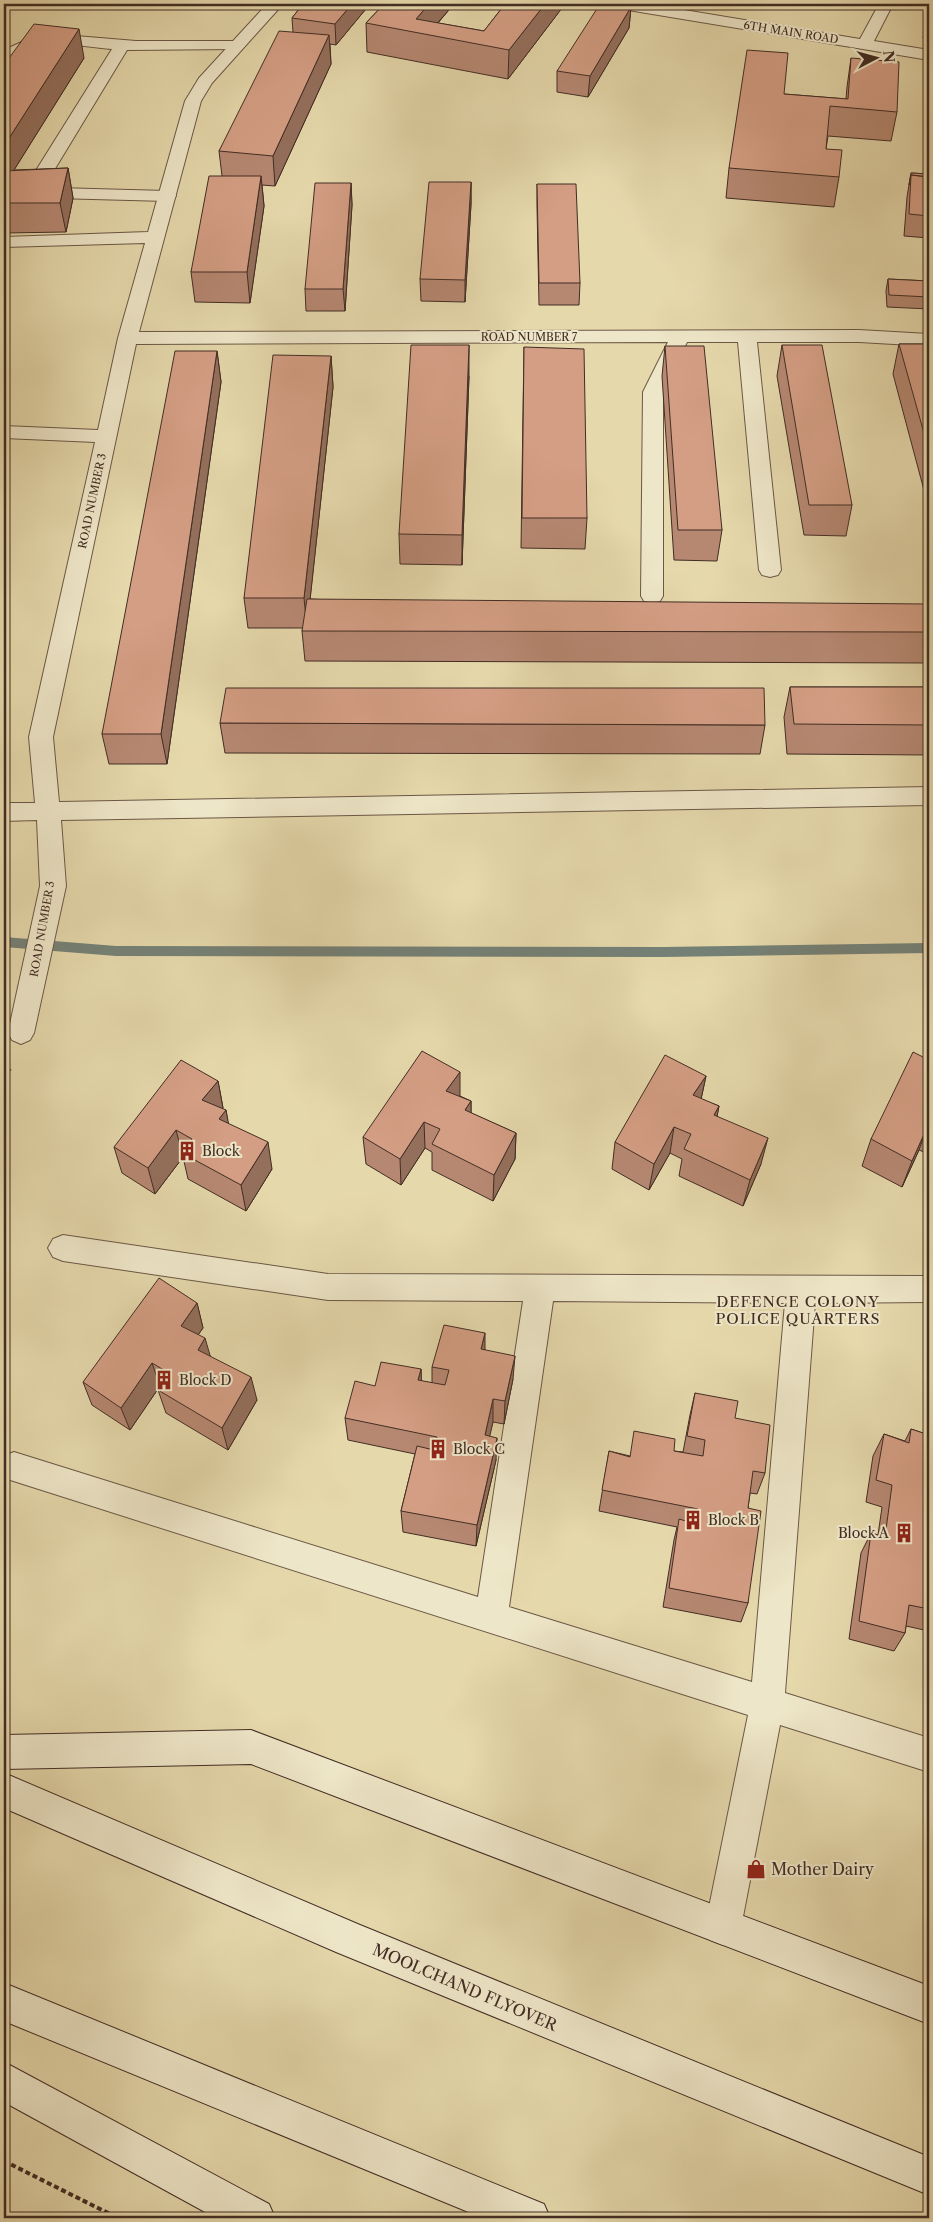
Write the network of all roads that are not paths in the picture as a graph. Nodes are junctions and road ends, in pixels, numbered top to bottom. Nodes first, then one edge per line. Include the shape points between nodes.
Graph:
1 (276, 4) edge
2 (622, 4) edge
3 (886, 4) edge
4 (238, 44) junction
5 (865, 44) junction
6 (122, 45) junction
7 (929, 55) edge
8 (4, 57) edge
9 (166, 196) junction
10 (156, 237) junction
11 (4, 242) edge
12 (681, 337) junction
13 (747, 337) junction
14 (128, 338) junction
15 (929, 340) edge
16 (4, 432) edge
17 (106, 436) junction
18 (770, 570) dead end
19 (652, 596) dead end
20 (929, 796) edge
21 (48, 810) junction
22 (4, 812) edge
23 (21, 1033) dead end
24 (63, 1248) dead end
25 (540, 1288) junction
26 (801, 1290) junction
27 (929, 1290) edge
28 (14, 1467) dead end
29 (490, 1618) junction
30 (767, 1705) junction
31 (4, 1752) edge
32 (929, 1755) edge
33 (4, 1790) edge
34 (723, 1927) junction
35 (4, 2002) edge
36 (929, 2006) edge
37 (4, 2081) edge
38 (929, 2176) edge
39 (256, 2218) edge
40 (530, 2218) edge

1 - 4 street, ROAD NUMBER 3
2 - 5 street, 6TH MAIN ROAD
3 - 5 street
4 - 6 street
4 - 9 street, ROAD NUMBER 3 via 193,101
5 - 7 street, 6TH MAIN ROAD
6 - 8 street via 80,40 27,42
6 - 9 street via 44,172 42,183 44,189 55,193
9 - 10 street, ROAD NUMBER 3
10 - 11 street
10 - 14 street, ROAD NUMBER 3
12 - 13 street, ROAD NUMBER 7
12 - 14 street, ROAD NUMBER 7
12 - 19 street via 653,392
13 - 15 street, ROAD NUMBER 7 via 859,336
13 - 18 street
14 - 17 street, ROAD NUMBER 3
16 - 17 street
17 - 21 street, ROAD NUMBER 3 via 41,737
20 - 21 street
21 - 22 street
21 - 23 street, ROAD NUMBER 3 via 52,886
24 - 25 street via 328,1287
25 - 26 street
25 - 29 street
26 - 27 street
26 - 30 street
28 - 29 street
29 - 30 street
30 - 32 street
30 - 34 street
31 - 34 street via 251,1747
33 - 38 street, MOOLCHAND FLYOVER via 539,2018
34 - 36 street
35 - 40 street
37 - 39 street

